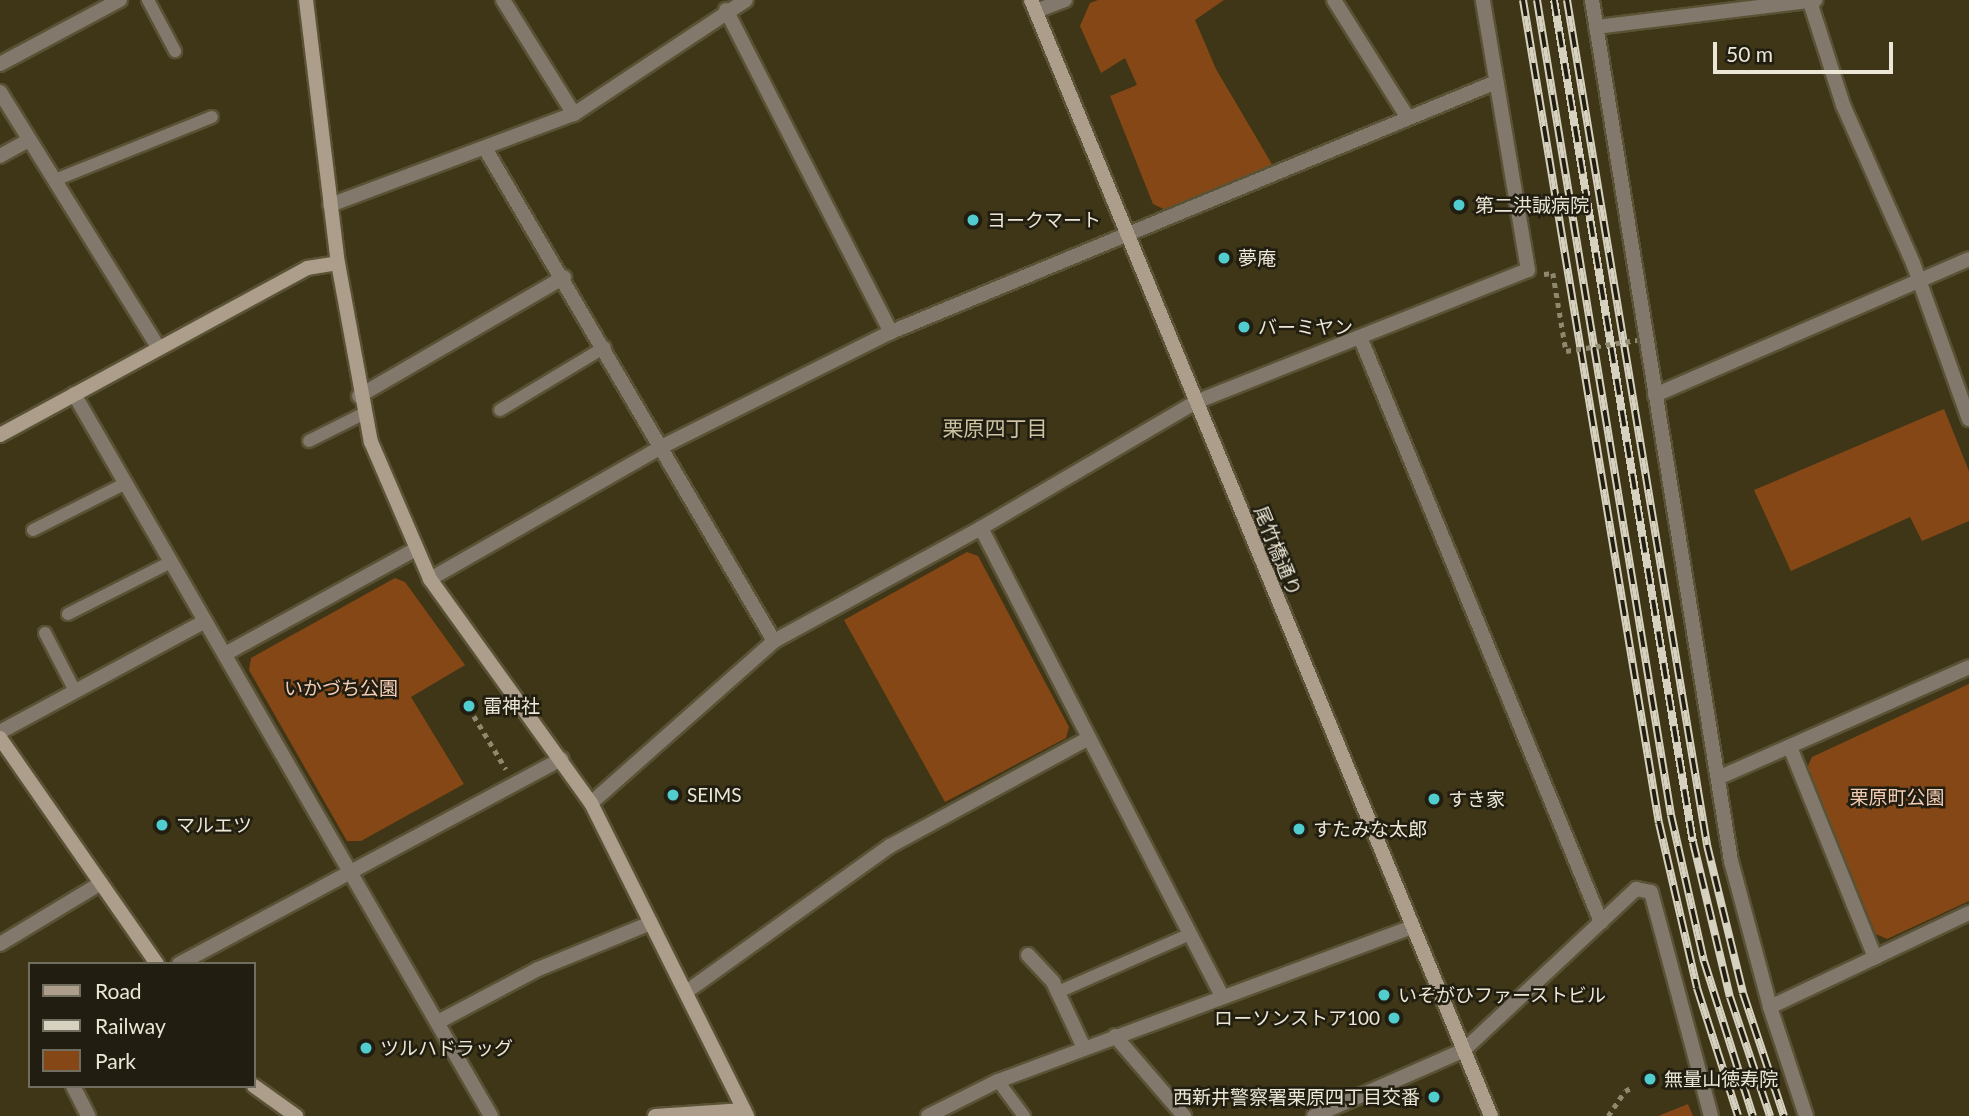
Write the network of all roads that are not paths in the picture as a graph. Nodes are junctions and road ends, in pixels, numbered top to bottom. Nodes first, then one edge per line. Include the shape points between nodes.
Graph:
1 (120, 0) edge
2 (148, 0) edge
3 (306, 0) edge
4 (503, 0) edge
5 (746, 0) edge
6 (1065, 0) edge
7 (1334, 0) edge
8 (1483, 0) edge
9 (1592, 0) edge
10 (1812, 1) edge
11 (1034, 6) edge
12 (1740, 6) edge
13 (726, 10) junction
14 (1596, 27) junction
15 (175, 51) dead end
16 (0, 64) edge
17 (1496, 82) junction
18 (0, 92) edge
19 (574, 114) junction
20 (212, 117) dead end
21 (1408, 118) junction
22 (29, 140) junction
23 (486, 150) junction
24 (0, 156) edge
25 (55, 180) junction
26 (330, 205) junction
27 (1128, 236) junction
28 (1969, 259) edge
29 (338, 263) junction
30 (564, 276) junction
31 (1919, 281) junction
32 (891, 332) junction
33 (1360, 337) junction
34 (158, 347) junction
35 (605, 347) junction
36 (74, 394) junction
37 (1655, 395) junction
38 (359, 396) junction
39 (1196, 402) junction
40 (500, 410) dead end
41 (363, 414) junction
42 (1969, 419) edge
43 (0, 435) edge
44 (309, 441) dead end
45 (663, 446) junction
46 (124, 485) junction
47 (981, 528) junction
48 (33, 530) dead end
49 (416, 550) junction
50 (171, 562) junction
51 (430, 579) junction
52 (68, 614) dead end
53 (205, 621) junction
54 (45, 633) dead end
55 (774, 640) junction
56 (225, 654) junction
57 (1969, 667) edge
58 (74, 689) junction
59 (0, 732) edge
60 (0, 737) edge
61 (1089, 738) junction
62 (1790, 747) junction
63 (561, 759) junction
64 (1720, 777) junction
65 (591, 803) junction
66 (350, 873) junction
67 (101, 883) junction
68 (1969, 914) edge
69 (1601, 922) junction
70 (651, 923) junction
71 (1412, 928) junction
72 (1190, 934) junction
73 (0, 944) edge
74 (1028, 955) dead end
75 (1875, 957) junction
76 (156, 962) edge
77 (183, 962) edge
78 (686, 992) junction
79 (1058, 992) junction
80 (1222, 996) junction
81 (1770, 1007) junction
82 (438, 1022) junction
83 (1115, 1036) junction
84 (1084, 1048) junction
85 (1464, 1050) junction
86 (998, 1081) junction
87 (256, 1087) edge
88 (74, 1088) edge
89 (1350, 1109) edge
90 (746, 1113) edge
91 (88, 1116) edge
92 (296, 1116) edge
93 (491, 1116) edge
94 (655, 1116) edge
95 (928, 1116) edge
96 (1024, 1116) edge
97 (1184, 1116) edge
98 (1314, 1116) edge
99 (1491, 1116) edge
100 (1712, 1116) edge
101 (1807, 1116) edge

1 - 16 street
2 - 15 lane
3 - 26 street
4 - 19 street
5 - 13 street
6 - 11 street
7 - 21 street
8 - 17 street
9 - 14 street
10 - 12 street
10 - 31 street via 1868,170
11 - 27 street, 尾竹橋通り
12 - 14 street
13 - 19 street
13 - 32 street
14 - 37 street
17 - 21 street
17 - 33 street via 1528,270
18 - 22 street
19 - 23 street
20 - 25 lane
21 - 27 street
22 - 24 street
22 - 25 street
23 - 26 street
23 - 30 street
25 - 34 street
26 - 29 street
27 - 32 street
27 - 39 street, 尾竹橋通り
28 - 31 street
29 - 34 street via 307,268
29 - 38 street
30 - 35 street
30 - 38 street
31 - 37 street
31 - 42 street
32 - 45 street
33 - 39 street
33 - 69 street
34 - 36 street
35 - 40 lane
35 - 45 street
36 - 43 street
36 - 46 street
37 - 64 street
38 - 41 street
39 - 47 street
39 - 71 street, 尾竹橋通り
41 - 44 lane
41 - 49 street
45 - 51 street
45 - 55 street
46 - 48 lane
46 - 50 street
47 - 55 street
47 - 61 street
49 - 51 street
49 - 56 street
50 - 52 lane
50 - 53 street
51 - 63 street
53 - 56 street
53 - 58 street
54 - 58 lane
55 - 65 street
56 - 66 street
57 - 62 street
58 - 59 street
60 - 67 street
61 - 72 street
61 - 78 street via 890,846
62 - 64 street
62 - 75 street
63 - 65 street
63 - 66 street
64 - 81 street via 1731,861
65 - 70 street
66 - 77 street
66 - 82 street
67 - 73 street
67 - 76 street
68 - 75 street
69 - 85 street
69 - 100 street via 1636,889 1651,892
70 - 78 street
70 - 82 street via 538,969
71 - 80 street
71 - 85 street, 尾竹橋通り
72 - 79 lane
72 - 80 street
74 - 79 street
75 - 81 street
78 - 90 street
79 - 84 street
80 - 83 street
81 - 101 street
82 - 93 street
83 - 84 street
83 - 97 street
84 - 86 street
85 - 89 street
85 - 99 street, 尾竹橋通り
86 - 95 street
86 - 96 lane
87 - 92 street
88 - 91 street
89 - 98 street
90 - 94 street

